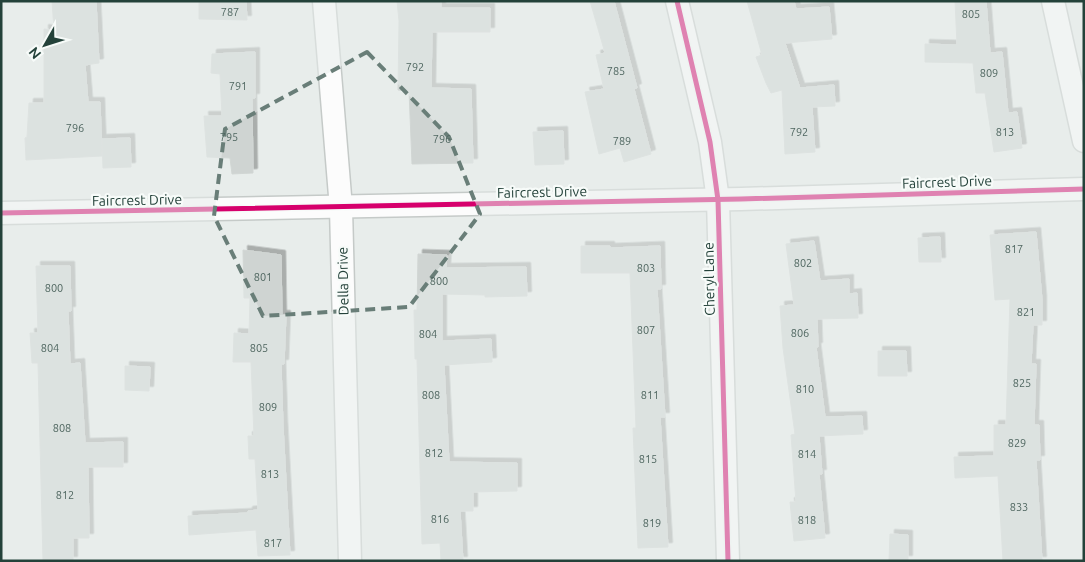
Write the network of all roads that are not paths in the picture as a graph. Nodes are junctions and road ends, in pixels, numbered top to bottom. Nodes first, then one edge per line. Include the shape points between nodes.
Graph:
1 (324, 1) edge
2 (677, 1) edge
3 (1053, 1) edge
4 (1084, 141) edge
5 (1084, 189) edge
6 (718, 200) junction
7 (341, 208) junction
8 (1, 213) edge
9 (350, 561) edge
10 (728, 561) edge

1 - 7 street, Della Drive
2 - 6 street, Cheryl Lane via 710,142
3 - 4 street
5 - 6 street, Faircrest Drive
6 - 7 street, Faircrest Drive
6 - 10 street, Cheryl Lane
7 - 8 street, Faircrest Drive
7 - 9 street, Della Drive

